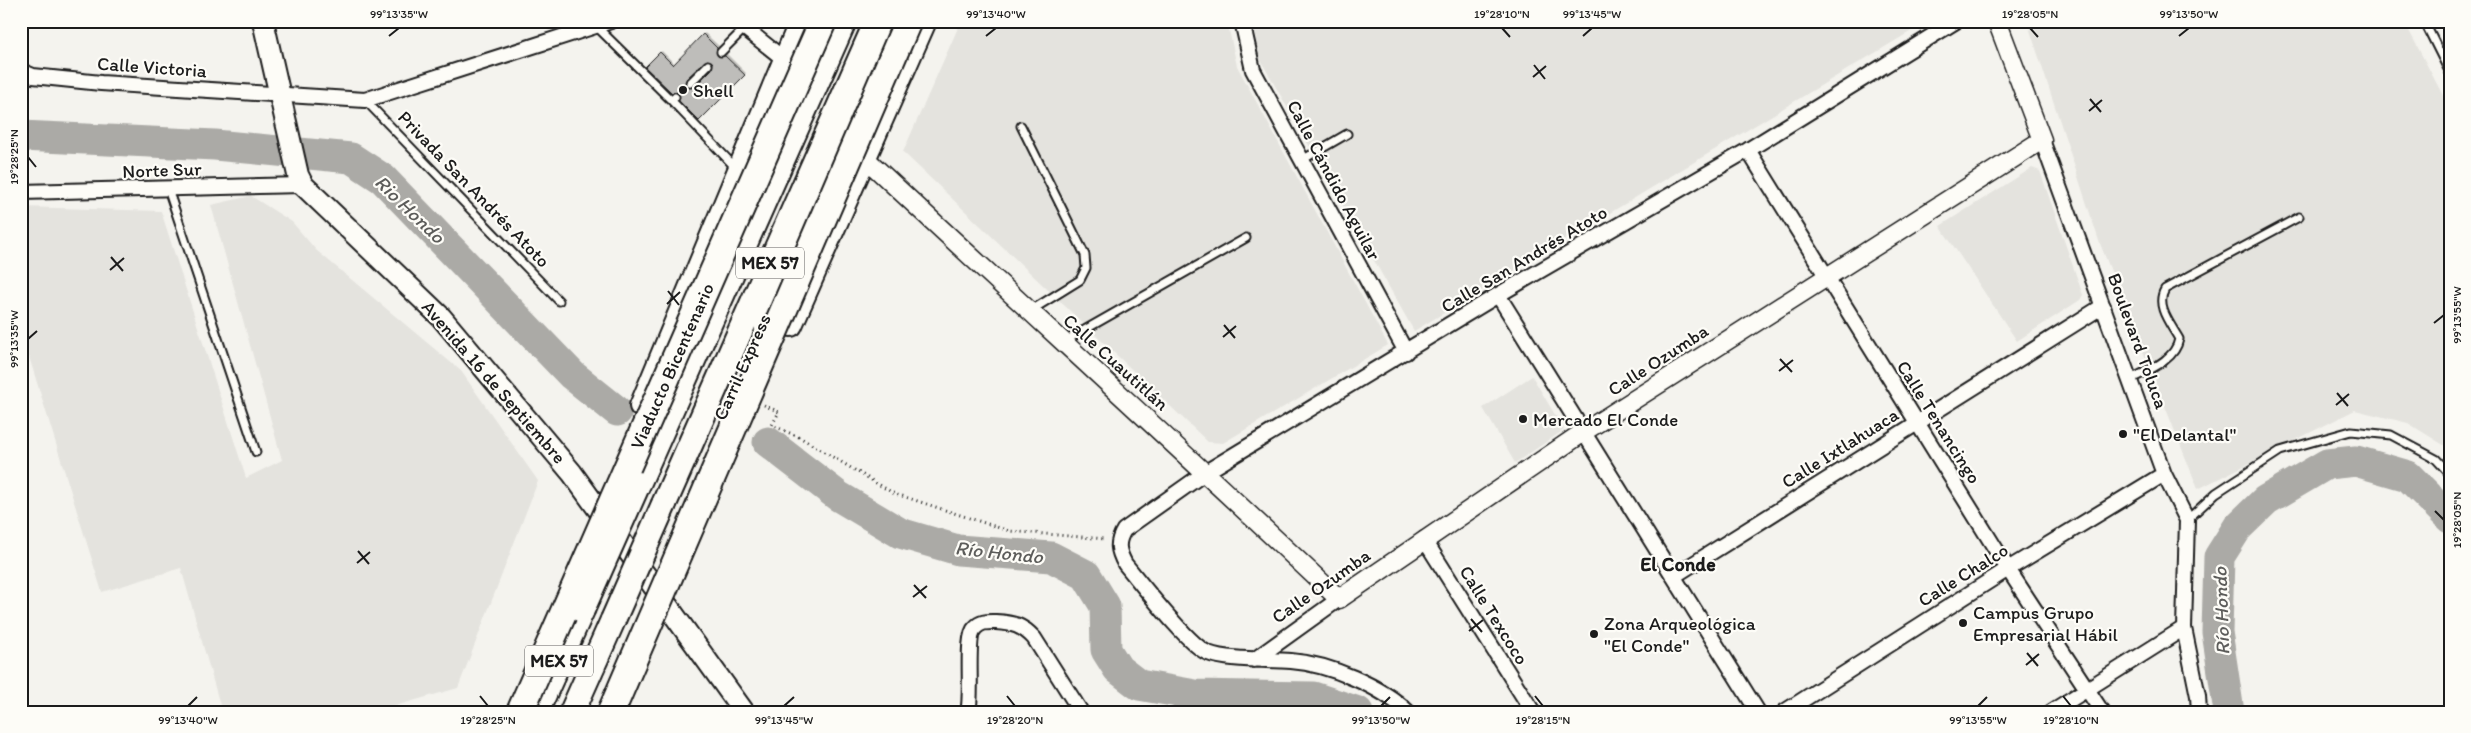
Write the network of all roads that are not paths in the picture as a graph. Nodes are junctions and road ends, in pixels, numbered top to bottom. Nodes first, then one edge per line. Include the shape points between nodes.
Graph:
1 (263, 21) edge
2 (611, 21) edge
3 (801, 21) edge
4 (823, 21) edge
5 (844, 21) edge
6 (877, 21) edge
7 (894, 21) edge
8 (908, 21) edge
9 (925, 21) edge
10 (1242, 21) edge
11 (1956, 21) edge
12 (1997, 21) edge
13 (2424, 21) edge
14 (740, 25) edge
15 (596, 26) junction
16 (721, 52) dead end
17 (785, 60) junction
18 (708, 65) dead end
19 (21, 72) edge
20 (2450, 73) edge
21 (690, 82) dead end
22 (365, 100) junction
23 (283, 105) junction
24 (1021, 126) dead end
25 (1347, 134) dead end
26 (2042, 140) junction
27 (1748, 150) junction
28 (865, 158) junction
29 (1302, 160) junction
30 (738, 170) junction
31 (300, 180) junction
32 (168, 189) junction
33 (21, 192) edge
34 (2299, 217) dead end
35 (1246, 238) dead end
36 (771, 261) junction
37 (1827, 277) junction
38 (1498, 295) junction
39 (559, 301) dead end
40 (2102, 306) junction
41 (1029, 312) junction
42 (1062, 342) junction
43 (1406, 352) junction
44 (2130, 380) junction
45 (761, 393) junction
46 (1916, 422) junction
47 (1585, 431) junction
48 (256, 452) dead end
49 (1206, 472) junction
50 (2164, 474) junction
51 (2450, 474) edge
52 (606, 488) dead end
53 (2187, 520) junction
54 (701, 529) dead end
55 (1424, 539) junction
56 (2008, 569) junction
57 (567, 573) dead end
58 (1674, 576) junction
59 (1339, 598) junction
60 (2184, 628) junction
61 (654, 638) dead end
62 (1254, 660) junction
63 (2086, 689) junction
64 (507, 712) edge
65 (520, 712) edge
66 (536, 712) edge
67 (572, 712) edge
68 (591, 712) edge
69 (611, 712) edge
70 (622, 712) edge
71 (744, 712) edge
72 (968, 712) edge
73 (1081, 712) edge
74 (1408, 712) edge
75 (1533, 712) edge
76 (1758, 712) edge
77 (1784, 712) edge
78 (2051, 712) edge
79 (2102, 712) edge
80 (2199, 712) edge

1 - 23 main road
2 - 15 street
3 - 17 main road
4 - 65 highway, Viaducto Bicentenario, bridge
5 - 66 highway, MEX 57, bridge
6 - 36 highway, MEX 57
7 - 68 highway, Carril Express
8 - 69 highway, bridge
9 - 28 main road
10 - 29 street, Calle Cándido Aguilar via 1253,70
11 - 27 street, Calle San Andrés Atoto
12 - 26 street, Boulevard Toluca
13 - 20 lane
14 - 16 lane
14 - 17 street
15 - 22 street
15 - 30 lane via 673,99
17 - 30 main road
18 - 21 lane
19 - 23 street, Calle Victoria
22 - 23 street
22 - 39 lane, Privada San Andrés Atoto
23 - 31 main road
24 - 41 lane via 1086,262 1080,280
25 - 29 lane
26 - 37 street, Calle Ozumba
26 - 40 street, Boulevard Toluca
27 - 37 street, Calle Tenancingo
27 - 38 street, Calle San Andrés Atoto
28 - 41 street, Calle Cuautitlán
28 - 45 main road
29 - 43 street, Calle Cándido Aguilar
30 - 52 main road
31 - 32 street, Norte Sur
31 - 71 main road, Avenida 16 de Septiembre via 441,317 572,473
32 - 33 street, Norte Sur
32 - 48 lane
34 - 44 lane via 2165,289 2160,298 2162,310 2179,339 2177,349 2170,357
35 - 42 lane
36 - 45 highway
36 - 67 highway, MEX 57, bridge
37 - 46 street, Calle Tenancingo
37 - 47 street, Calle Ozumba
38 - 43 street, Calle San Andrés Atoto
38 - 47 street
40 - 44 street, Boulevard Toluca
40 - 46 street, Calle Ixtlahuaca
41 - 42 street, Calle Cuautitlán
42 - 49 street, Calle Cuautitlán
43 - 49 street, Calle San Andrés Atoto
44 - 50 street, Boulevard Toluca
45 - 54 main road
46 - 56 street, Calle Tenancingo
46 - 58 street, Calle Ixtlahuaca
47 - 55 street, Calle Ozumba
47 - 58 street
49 - 59 street, Calle Cuautitlán
49 - 62 street, Calle San Andrés Atoto via 1124,530 1118,540 1118,551 1125,564 1191,640 1208,653
50 - 53 street, Boulevard Toluca
50 - 56 street, Calle Chalco
51 - 53 lane via 2436,459 2391,435 2351,431 2280,450 2216,493
53 - 60 street, Boulevard Toluca
55 - 59 street, Calle Ozumba
55 - 75 street, Calle Texcoco
56 - 63 street, Calle Tenancingo
56 - 77 street, Calle Chalco
57 - 64 main road
58 - 76 street
59 - 62 street, Calle Ozumba
60 - 63 street
60 - 80 street, Boulevard Toluca
61 - 70 main road
62 - 74 street via 1293,661 1351,676 1397,700
63 - 78 street
63 - 79 street, Calle Tenancingo
72 - 73 street via 972,692 970,638 973,628 983,622 1015,623 1025,629

